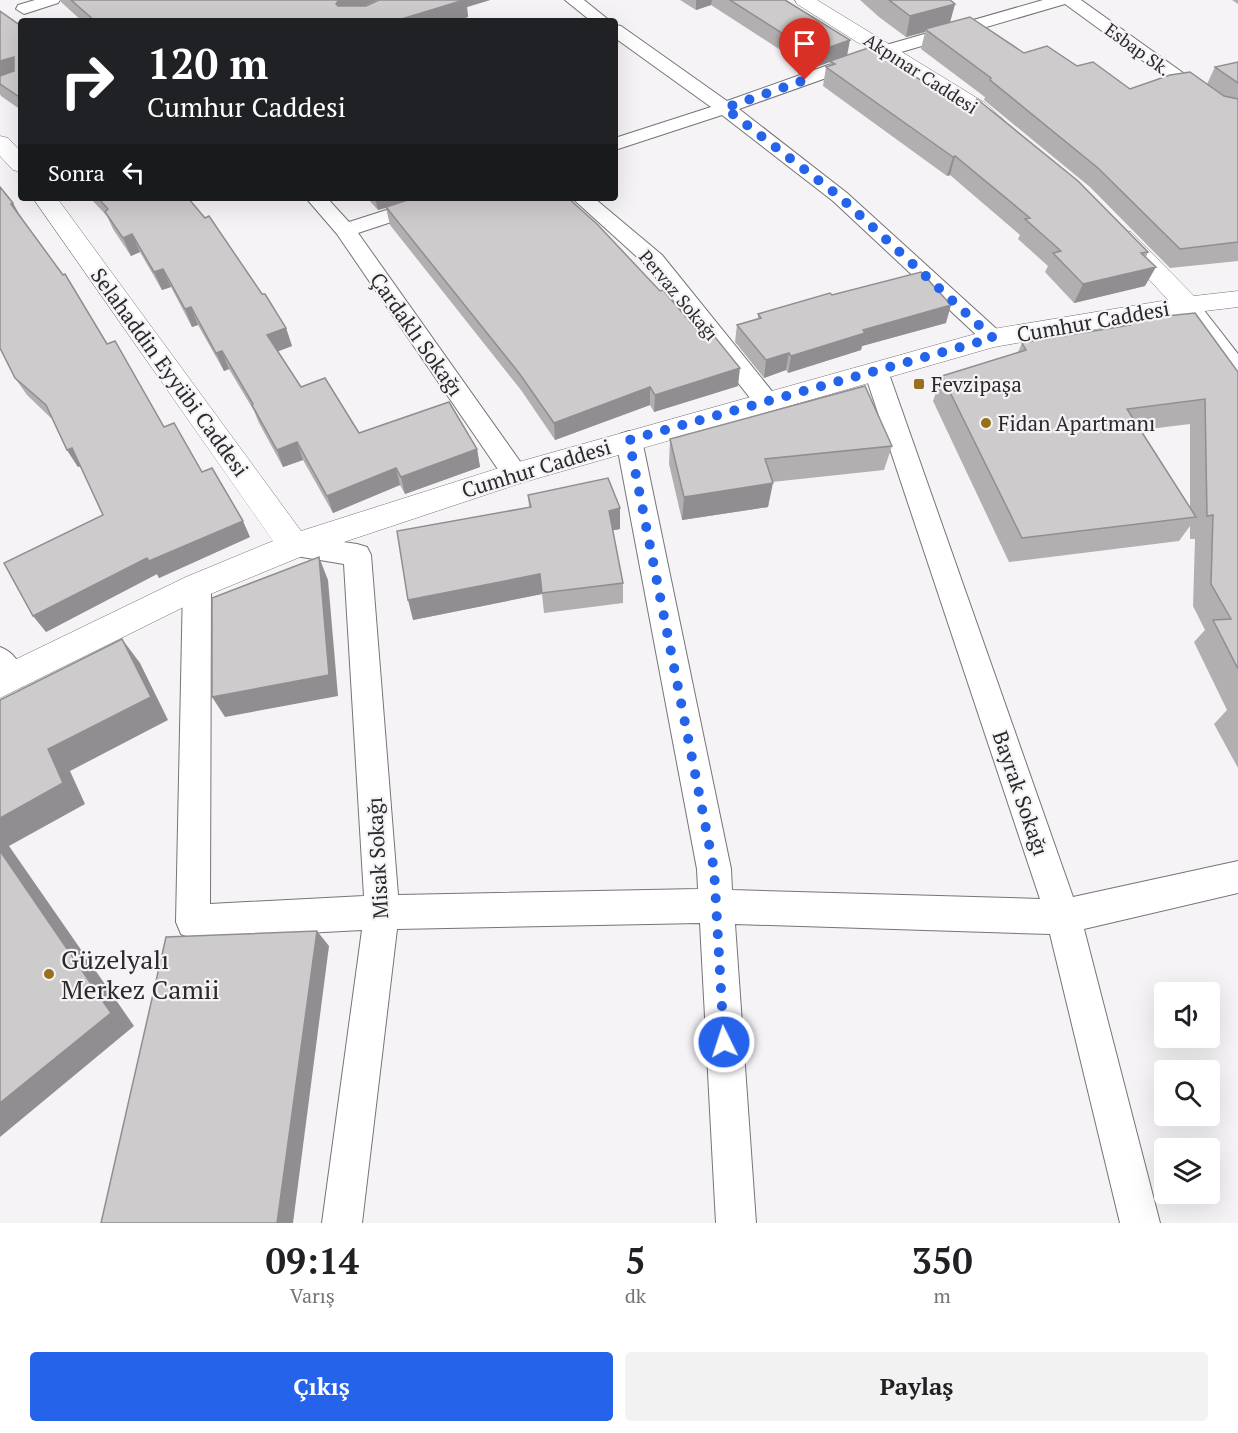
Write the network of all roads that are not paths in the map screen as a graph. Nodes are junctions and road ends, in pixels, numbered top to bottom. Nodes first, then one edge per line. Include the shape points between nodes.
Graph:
1 (52, 0) edge
2 (573, 0) edge
3 (804, 0) edge
4 (1061, 0) edge
5 (1070, 0) edge
6 (828, 8) edge
7 (22, 10) edge
8 (598, 18) edge
9 (618, 32) edge
10 (885, 51) junction
11 (1206, 78) dead end
12 (1185, 83) junction
13 (725, 108) junction
14 (1238, 112) edge
15 (0, 143) edge
16 (618, 143) edge
17 (1029, 151) edge
18 (18, 162) edge
19 (18, 172) edge
20 (0, 181) edge
21 (47, 201) edge
22 (318, 201) edge
23 (436, 201) edge
24 (585, 201) edge
25 (1105, 220) edge
26 (345, 230) junction
27 (1238, 299) edge
28 (1188, 305) junction
29 (993, 338) junction
30 (1238, 370) edge
31 (876, 371) junction
32 (766, 402) junction
33 (629, 440) junction
34 (515, 474) junction
35 (294, 546) junction
36 (196, 586) junction
37 (4, 673) edge
38 (1238, 877) edge
39 (715, 906) junction
40 (382, 912) junction
41 (1063, 917) junction
42 (342, 1223) edge
43 (736, 1223) edge
44 (1140, 1223) edge

1 - 7 street
2 - 8 street
3 - 6 street, Akpınar Caddesi
4 - 10 street
5 - 12 street, Esbap Sk.
6 - 10 street, Akpınar Caddesi
9 - 13 street
10 - 13 street
10 - 17 street, Akpınar Caddesi via 977,108
11 - 12 street
12 - 14 street, Esbap Sk. via 1223,110
13 - 16 street
13 - 29 street via 840,197
15 - 18 street
19 - 20 street
21 - 35 street, Selahaddin Eyyübi Caddesi
22 - 26 street, Çardaklı Sokağı
23 - 26 street
24 - 32 street, Pervaz Sokağı via 654,260
25 - 28 street
26 - 34 street, Çardaklı Sokağı
27 - 28 street, Cumhur Caddesi
28 - 29 street, Cumhur Caddesi
28 - 30 street
29 - 31 street, Cumhur Caddesi
31 - 32 street, Cumhur Caddesi
31 - 41 street, Bayrak Sokağı
32 - 33 street, Cumhur Caddesi
33 - 34 street, Cumhur Caddesi
33 - 39 street via 714,869
34 - 35 street, Cumhur Caddesi
35 - 36 street, Cumhur Caddesi
35 - 40 street, Misak Sokağı via 357,555
36 - 37 street, Cumhur Caddesi
36 - 40 street via 193,922
38 - 41 street
39 - 40 street
39 - 41 street
39 - 43 street
40 - 42 street, Misak Sokağı
41 - 44 street, Bayrak Sokağı

